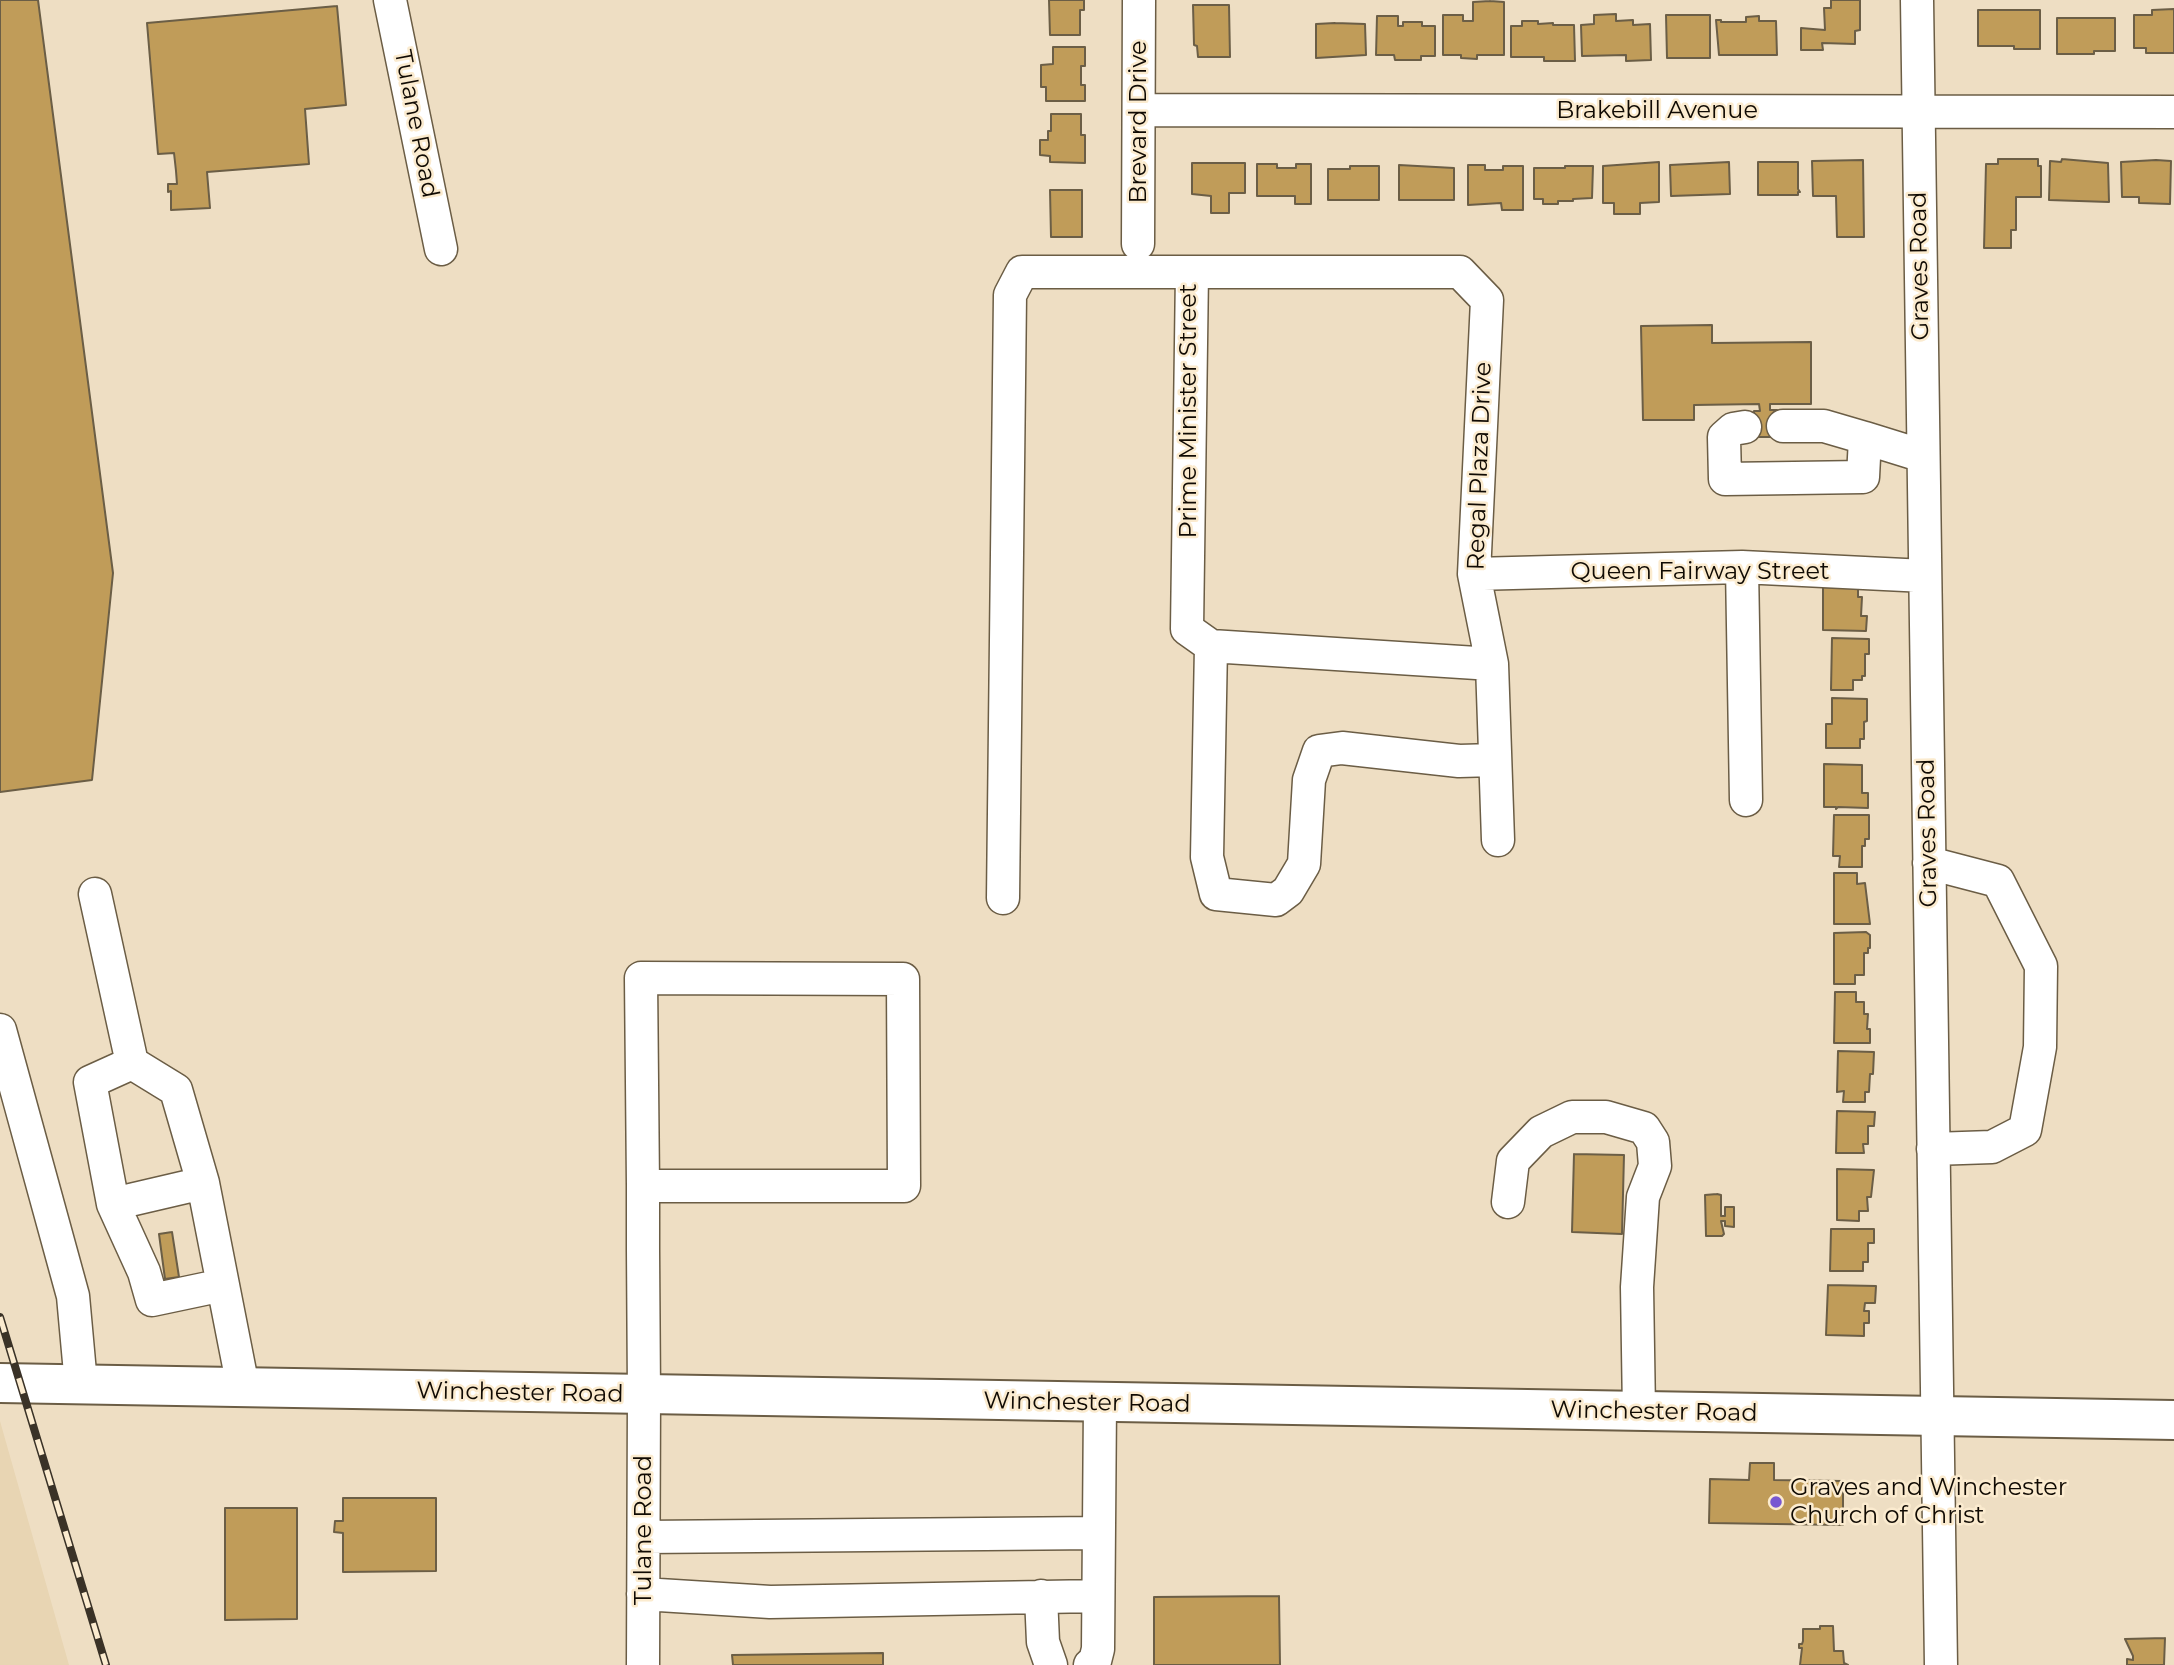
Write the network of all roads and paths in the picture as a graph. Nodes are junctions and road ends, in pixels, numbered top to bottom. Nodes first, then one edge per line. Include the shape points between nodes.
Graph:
1 (390, 0) edge
2 (1139, 0) edge
3 (1917, 0) edge
4 (1140, 110) junction
5 (1918, 112) junction
6 (2174, 112) edge
7 (1138, 244) dead end
8 (441, 248) dead end
9 (1192, 272) junction
10 (1783, 426) dead end
11 (1745, 427) dead end
12 (1865, 438) junction
13 (1923, 456) junction
14 (1742, 567) junction
15 (1474, 574) junction
16 (1925, 576) junction
17 (1211, 646) junction
18 (1492, 664) junction
19 (1495, 760) junction
20 (1746, 800) dead end
21 (1497, 840) dead end
22 (1929, 863) junction
23 (95, 894) dead end
24 (1003, 898) dead end
25 (0, 1030) edge
26 (132, 1063) junction
27 (1933, 1149) junction
28 (203, 1183) junction
29 (643, 1186) junction
30 (1508, 1202) dead end
31 (113, 1204) junction
32 (223, 1285) junction
33 (0, 1383) edge
34 (81, 1384) junction
35 (243, 1387) junction
36 (644, 1395) junction
37 (1100, 1403) junction
38 (1639, 1412) junction
39 (1937, 1417) junction
40 (2174, 1420) edge
41 (1098, 1533) junction
42 (644, 1537) junction
43 (643, 1594) junction
44 (1097, 1596) junction
45 (1041, 1597) junction
46 (643, 1665) edge
47 (1051, 1665) edge
48 (1090, 1665) edge
49 (1941, 1665) edge

1 - 8 street, Tulane Road
2 - 4 street, Brevard Drive
3 - 5 street, Graves Road
4 - 5 street, Brakebill Avenue
4 - 7 street, Brevard Drive
5 - 6 street, Brakebill Avenue
5 - 13 street, Graves Road
9 - 15 street, Regal Plaza Drive via 1460,272 1487,300
9 - 17 street, Prime Minister Street via 1187,629
9 - 24 street, Prime Minister Street via 1021,272 1010,295
10 - 12 street via 1824,426
11 - 12 street via 1732,429 1724,437 1726,479 1863,477
12 - 13 street
13 - 16 street, Graves Road
14 - 15 street, Queen Fairway Street
14 - 16 street, Queen Fairway Street
14 - 20 street
15 - 18 street, Regal Plaza Drive
16 - 22 street, Graves Road
17 - 18 street
17 - 19 street via 1207,857 1216,894 1276,900 1288,891 1304,863 1309,780 1319,751 1342,748 1460,761
18 - 19 street, Regal Plaza Drive
19 - 21 street, Regal Plaza Drive
22 - 27 street, Graves Road
22 - 27 street via 1998,881 2041,967 2040,1047 2025,1130 1992,1147
23 - 26 street
25 - 34 street via 73,1296
26 - 28 street via 176,1090
26 - 31 street via 90,1082
27 - 39 street, Graves Road
28 - 31 street
28 - 32 street
29 - 29 street, Tulane Road via 641,978 903,979 904,1186
29 - 36 street, Tulane Road
30 - 38 street via 1513,1161 1541,1132 1572,1117 1605,1117 1644,1128 1653,1142 1656,1166 1643,1198 1637,1287
31 - 32 street via 152,1300
32 - 35 street
33 - 34 main road, Winchester Road
34 - 35 main road, Winchester Road
35 - 36 main road, Winchester Road
36 - 37 main road, Winchester Road
36 - 42 street, Tulane Road
37 - 38 main road, Winchester Road
37 - 41 street
38 - 39 main road, Winchester Road
39 - 40 main road, Winchester Road
39 - 49 street, Graves Road
41 - 42 street
41 - 44 street
42 - 43 street, Tulane Road
43 - 45 street via 770,1602
43 - 46 street, Tulane Road
44 - 45 street
44 - 48 street via 1098,1649
45 - 47 street via 1043,1642

